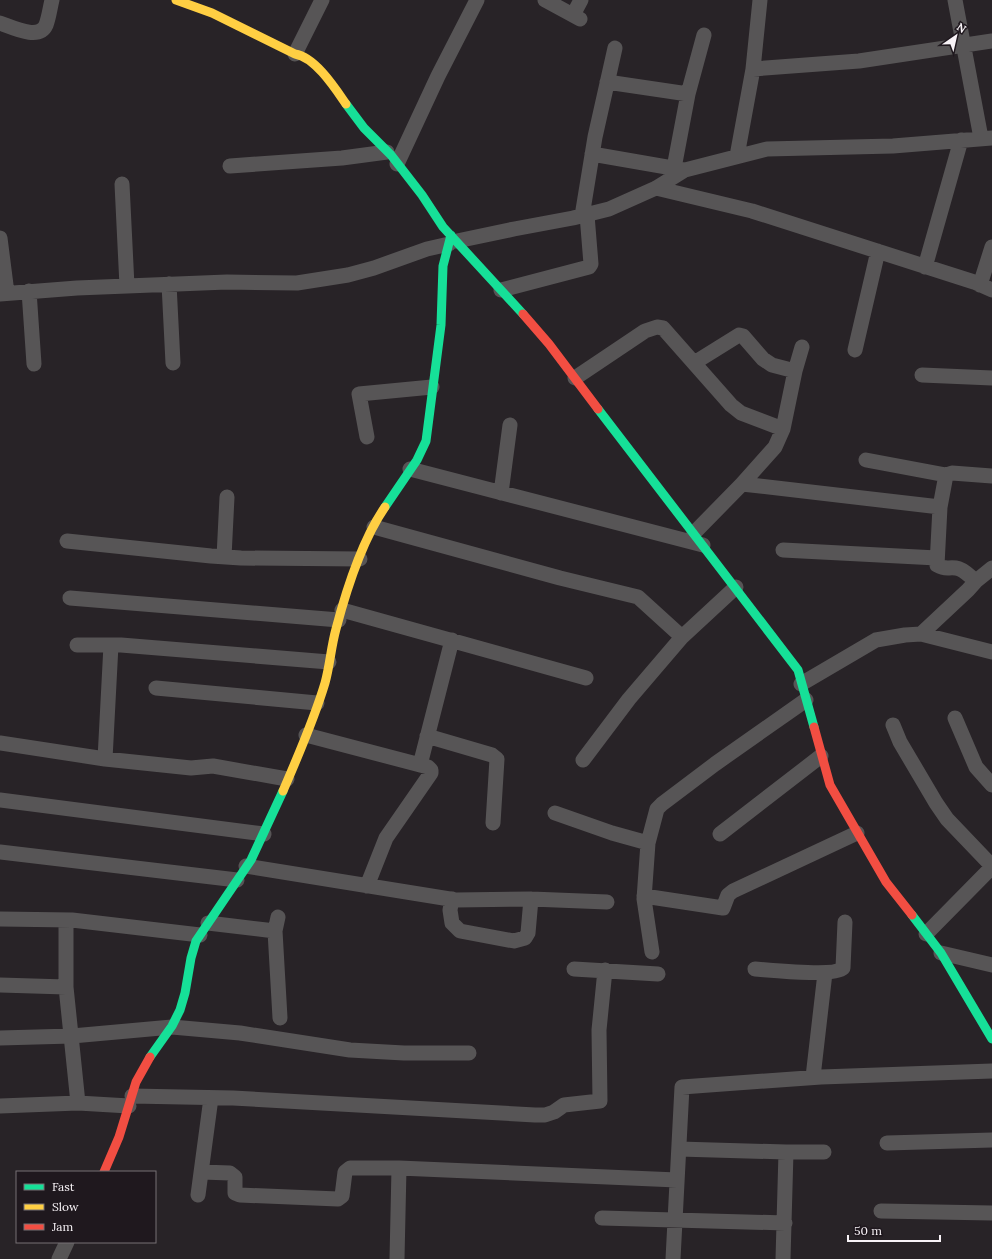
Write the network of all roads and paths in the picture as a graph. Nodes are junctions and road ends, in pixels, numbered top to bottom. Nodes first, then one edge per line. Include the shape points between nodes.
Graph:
1 (52, 0) edge
2 (176, 0) edge
3 (322, 0) edge
4 (477, 0) edge
5 (545, 0) edge
6 (581, 0) edge
7 (760, 0) edge
8 (955, 0) edge
9 (0, 24) edge
10 (704, 35) dead end
11 (992, 41) edge
12 (964, 46) junction
13 (615, 48) dead end
14 (295, 54) junction
15 (753, 69) junction
16 (607, 82) junction
17 (688, 94) junction
18 (986, 138) edge
19 (960, 140) junction
20 (387, 152) junction
21 (592, 154) junction
22 (737, 156) junction
23 (397, 164) junction
24 (230, 166) dead end
25 (680, 169) junction
26 (122, 184) dead end
27 (656, 188) junction
28 (585, 215) junction
29 (0, 238) edge
30 (452, 240) junction
31 (992, 247) edge
32 (878, 251) junction
33 (926, 267) junction
34 (169, 284) junction
35 (127, 286) junction
36 (986, 287) edge
37 (501, 290) junction
38 (29, 291) junction
39 (3, 294) edge
40 (802, 347) dead end
41 (856, 350) dead end
42 (173, 363) dead end
43 (694, 363) junction
44 (34, 364) dead end
45 (794, 371) junction
46 (922, 375) dead end
47 (575, 378) junction
48 (992, 378) edge
49 (432, 387) junction
50 (510, 425) dead end
51 (783, 429) junction
52 (367, 437) dead end
53 (866, 460) dead end
54 (410, 469) junction
55 (946, 475) junction
56 (992, 476) edge
57 (742, 484) junction
58 (501, 493) junction
59 (227, 497) dead end
60 (940, 507) junction
61 (374, 528) junction
62 (694, 533) junction
63 (67, 541) dead end
64 (703, 545) junction
65 (783, 550) dead end
66 (224, 557) junction
67 (937, 558) junction
68 (360, 559) junction
69 (992, 568) edge
70 (976, 581) junction
71 (736, 588) junction
72 (70, 598) dead end
73 (341, 615) junction
74 (921, 634) junction
75 (682, 637) junction
76 (452, 640) junction
77 (76, 645) dead end
78 (110, 645) junction
79 (992, 652) edge
80 (329, 662) junction
81 (586, 678) dead end
82 (801, 684) junction
83 (156, 688) dead end
84 (806, 700) junction
85 (317, 703) junction
86 (956, 718) dead end
87 (893, 725) dead end
88 (306, 735) junction
89 (428, 736) junction
90 (0, 743) edge
91 (821, 756) junction
92 (105, 760) junction
93 (583, 760) dead end
94 (420, 765) junction
95 (287, 779) junction
96 (992, 785) edge
97 (0, 800) edge
98 (554, 813) dead end
99 (493, 823) dead end
100 (857, 833) junction
101 (264, 834) junction
102 (720, 834) dead end
103 (648, 843) junction
104 (0, 852) edge
105 (246, 866) junction
106 (992, 866) edge
107 (237, 880) junction
108 (367, 886) junction
109 (644, 896) junction
110 (452, 899) junction
111 (531, 899) junction
112 (607, 902) dead end
113 (0, 919) edge
114 (66, 920) junction
115 (845, 922) dead end
116 (204, 929) junction
117 (926, 934) junction
118 (652, 952) dead end
119 (941, 953) junction
120 (992, 965) edge
121 (574, 968) dead end
122 (754, 968) dead end
123 (604, 970) junction
124 (825, 973) junction
125 (658, 974) dead end
126 (0, 985) edge
127 (66, 987) junction
128 (280, 1018) dead end
129 (172, 1027) junction
130 (72, 1036) junction
131 (0, 1038) edge
132 (992, 1039) edge
133 (469, 1053) dead end
134 (992, 1071) edge
135 (813, 1077) junction
136 (211, 1098) junction
137 (131, 1101) junction
138 (78, 1103) junction
139 (0, 1106) edge
140 (992, 1140) edge
141 (887, 1143) dead end
142 (679, 1149) junction
143 (786, 1152) junction
144 (824, 1152) dead end
145 (400, 1168) junction
146 (104, 1171) edge
147 (202, 1172) junction
148 (677, 1180) junction
149 (198, 1195) dead end
150 (881, 1211) dead end
151 (992, 1213) edge
152 (602, 1218) dead end
153 (675, 1221) junction
154 (785, 1223) junction
155 (67, 1243) edge
156 (59, 1259) edge
157 (397, 1259) edge
158 (673, 1259) edge
159 (783, 1259) edge

1 - 9 street via 43,30 34,33
2 - 14 main road via 212,13
3 - 14 street
4 - 23 street
5 - 6 street via 576,17
7 - 15 street
8 - 12 street
10 - 17 street
11 - 12 street
12 - 15 street via 859,61
12 - 18 street
13 - 16 street
14 - 20 main road via 304,55 325,75 364,128
15 - 22 street
16 - 17 street
16 - 21 street
17 - 25 street
18 - 19 street
19 - 22 street via 893,146 767,149
19 - 33 street
20 - 23 main road
20 - 24 street
21 - 25 street
21 - 28 street
22 - 25 street
23 - 30 main road via 422,195
25 - 27 street
26 - 35 street
27 - 28 street via 609,209
27 - 32 street via 752,211
28 - 30 street
28 - 37 street via 592,264 589,267
29 - 39 street
30 - 34 street via 374,268 318,281
30 - 37 main road
30 - 49 main road via 442,266 441,325
31 - 36 street
32 - 33 street
32 - 41 street
33 - 36 street
34 - 35 street
34 - 42 street
35 - 38 street
37 - 47 main road
38 - 39 street
38 - 44 street
40 - 45 street
43 - 45 street via 739,335 772,365
43 - 47 street via 662,328 657,326 645,330
43 - 51 street via 741,413
45 - 51 street
46 - 48 street
47 - 62 main road
49 - 52 street via 359,394
49 - 54 main road via 426,441
50 - 58 street
51 - 57 street via 775,447
53 - 55 street
54 - 58 street
54 - 61 main road
55 - 56 street via 952,473
55 - 60 street
57 - 60 street
57 - 62 street
58 - 64 street
59 - 66 street
60 - 67 street
61 - 68 main road
61 - 75 street via 638,597
62 - 64 main road
63 - 66 street
64 - 71 main road
65 - 67 street
66 - 68 street
67 - 70 street via 937,565 943,569 958,568
68 - 73 main road
69 - 70 street
70 - 74 street
71 - 75 street
71 - 82 main road via 798,670
72 - 73 street
73 - 76 street
73 - 80 main road
74 - 79 street
74 - 82 street via 876,640
75 - 93 street via 628,699
76 - 81 street
76 - 89 street
77 - 78 street
78 - 80 street
78 - 92 street
80 - 85 main road
82 - 84 main road
83 - 85 street
84 - 91 main road
84 - 103 street via 662,804 657,809
85 - 88 main road
86 - 96 street via 976,767
87 - 106 street via 900,742 947,819
88 - 94 street
88 - 95 main road
89 - 94 street
89 - 99 street via 497,758
90 - 92 street
91 - 100 main road via 830,785
91 - 102 street
92 - 95 street via 191,768 213,766
94 - 108 street via 428,767 432,773 386,838
95 - 101 main road
97 - 101 street
98 - 103 street
100 - 109 street via 733,891 728,895 723,908
100 - 117 main road via 886,882
101 - 105 main road
103 - 109 street
104 - 107 street
105 - 107 main road
105 - 108 street
106 - 117 street
107 - 116 main road
108 - 110 street
109 - 118 street
110 - 111 street
110 - 111 street via 452,923 460,931 514,941 525,938 528,933
111 - 112 street
113 - 114 street
114 - 116 street
114 - 127 street
115 - 124 street via 843,968 841,971
116 - 128 street via 276,924
116 - 129 main road via 192,952 181,1007
117 - 119 main road
119 - 120 street
119 - 132 main road
121 - 123 street
122 - 124 street
123 - 125 street
123 - 136 street via 599,1030 600,1101 564,1105 554,1112 535,1115
124 - 135 street
126 - 127 street
127 - 130 street
129 - 130 street
129 - 133 street via 240,1033 350,1050
129 - 137 main road via 141,1073
130 - 131 street
130 - 138 street
134 - 135 street
135 - 142 street via 682,1087
136 - 137 street
136 - 147 street
137 - 138 street
137 - 146 main road
138 - 139 street
140 - 141 street
142 - 143 street
142 - 148 street
143 - 144 street
143 - 154 street
145 - 147 street via 350,1168 345,1172 342,1196 338,1199 240,1195 236,1193 235,1177 230,1173
145 - 148 street
145 - 157 street
147 - 149 street
148 - 153 street
150 - 151 street
152 - 153 street
153 - 154 street
153 - 158 street
154 - 159 street
155 - 156 street

